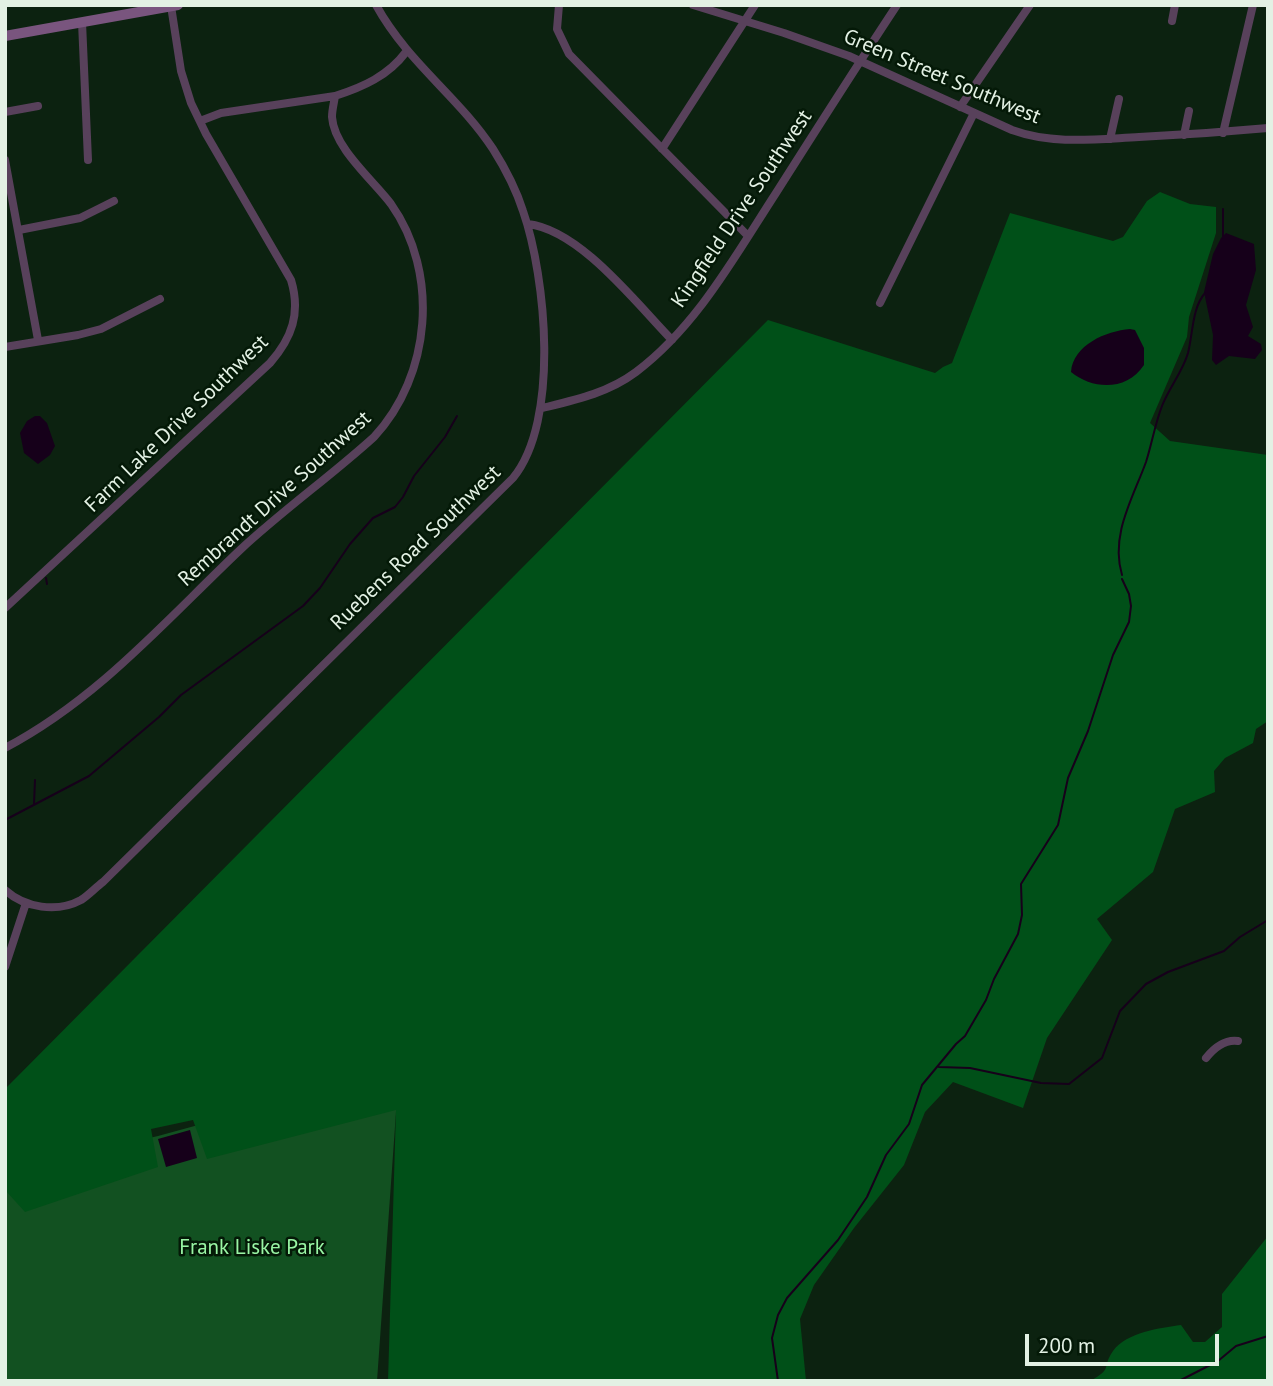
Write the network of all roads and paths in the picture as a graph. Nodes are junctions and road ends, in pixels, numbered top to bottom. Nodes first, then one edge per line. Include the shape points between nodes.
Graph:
1 (376, 5) edge
2 (559, 5) edge
3 (693, 5) edge
4 (755, 5) edge
5 (897, 5) edge
6 (1030, 5) edge
7 (1175, 5) edge
8 (1253, 5) edge
9 (175, 6) edge
10 (745, 21) junction
11 (1172, 21) dead end
12 (82, 22) junction
13 (5, 36) edge
14 (406, 52) junction
15 (860, 61) junction
16 (335, 96) junction
17 (1119, 99) dead end
18 (38, 106) dead end
19 (960, 107) junction
20 (1189, 111) dead end
21 (5, 112) edge
22 (974, 113) junction
23 (200, 121) junction
24 (1268, 128) edge
25 (1223, 133) junction
26 (1184, 135) junction
27 (1110, 139) junction
28 (662, 149) junction
29 (5, 160) edge
30 (89, 160) dead end
31 (114, 201) dead end
32 (527, 224) junction
33 (19, 230) junction
34 (748, 236) junction
35 (160, 299) dead end
36 (880, 303) dead end
37 (38, 340) junction
38 (672, 340) junction
39 (5, 347) edge
40 (542, 408) junction
41 (5, 608) edge
42 (5, 748) edge
43 (5, 890) edge
44 (26, 903) junction
45 (5, 967) edge
46 (1238, 1041) dead end
47 (1206, 1058) dead end

1 - 14 street, Ruebens Road Southwest
2 - 28 street via 557,29 569,54
3 - 10 street, Green Street Southwest
4 - 10 street
5 - 15 street, Kingfield Drive Southwest
6 - 19 street
7 - 11 street
8 - 25 street
9 - 12 street
9 - 23 street, Farm Lake Drive Southwest via 181,71
10 - 15 street, Green Street Southwest
10 - 28 street
12 - 13 street
12 - 30 street
14 - 16 street via 380,77
14 - 32 street, Ruebens Road Southwest via 485,138 510,179
15 - 19 street, Green Street Southwest
15 - 34 street, Kingfield Drive Southwest
16 - 23 street via 221,113
16 - 42 street, Rembrandt Drive Southwest via 336,134 390,204 415,252 422,331 403,396 374,437 242,549 116,672 48,723
17 - 27 street
18 - 21 street
19 - 22 street, Green Street Southwest
20 - 26 street
22 - 27 street, Green Street Southwest via 1036,137
22 - 36 street
23 - 41 street, Farm Lake Drive Southwest via 291,280 296,311 292,331 270,363
24 - 25 street, Green Street Southwest
25 - 26 street, Green Street Southwest
26 - 27 street, Green Street Southwest
28 - 34 street
29 - 33 street
31 - 33 street via 79,218
32 - 38 street via 553,232 588,254
32 - 40 street, Ruebens Road Southwest via 541,310
33 - 37 street
34 - 38 street, Kingfield Drive Southwest
35 - 37 street via 101,329
37 - 39 street
38 - 40 street, Kingfield Drive Southwest via 611,387
40 - 44 street, Ruebens Road Southwest via 530,451 513,478 103,882 65,905
43 - 44 street, Ruebens Road Southwest
44 - 45 street
46 - 47 street via 1221,1044

